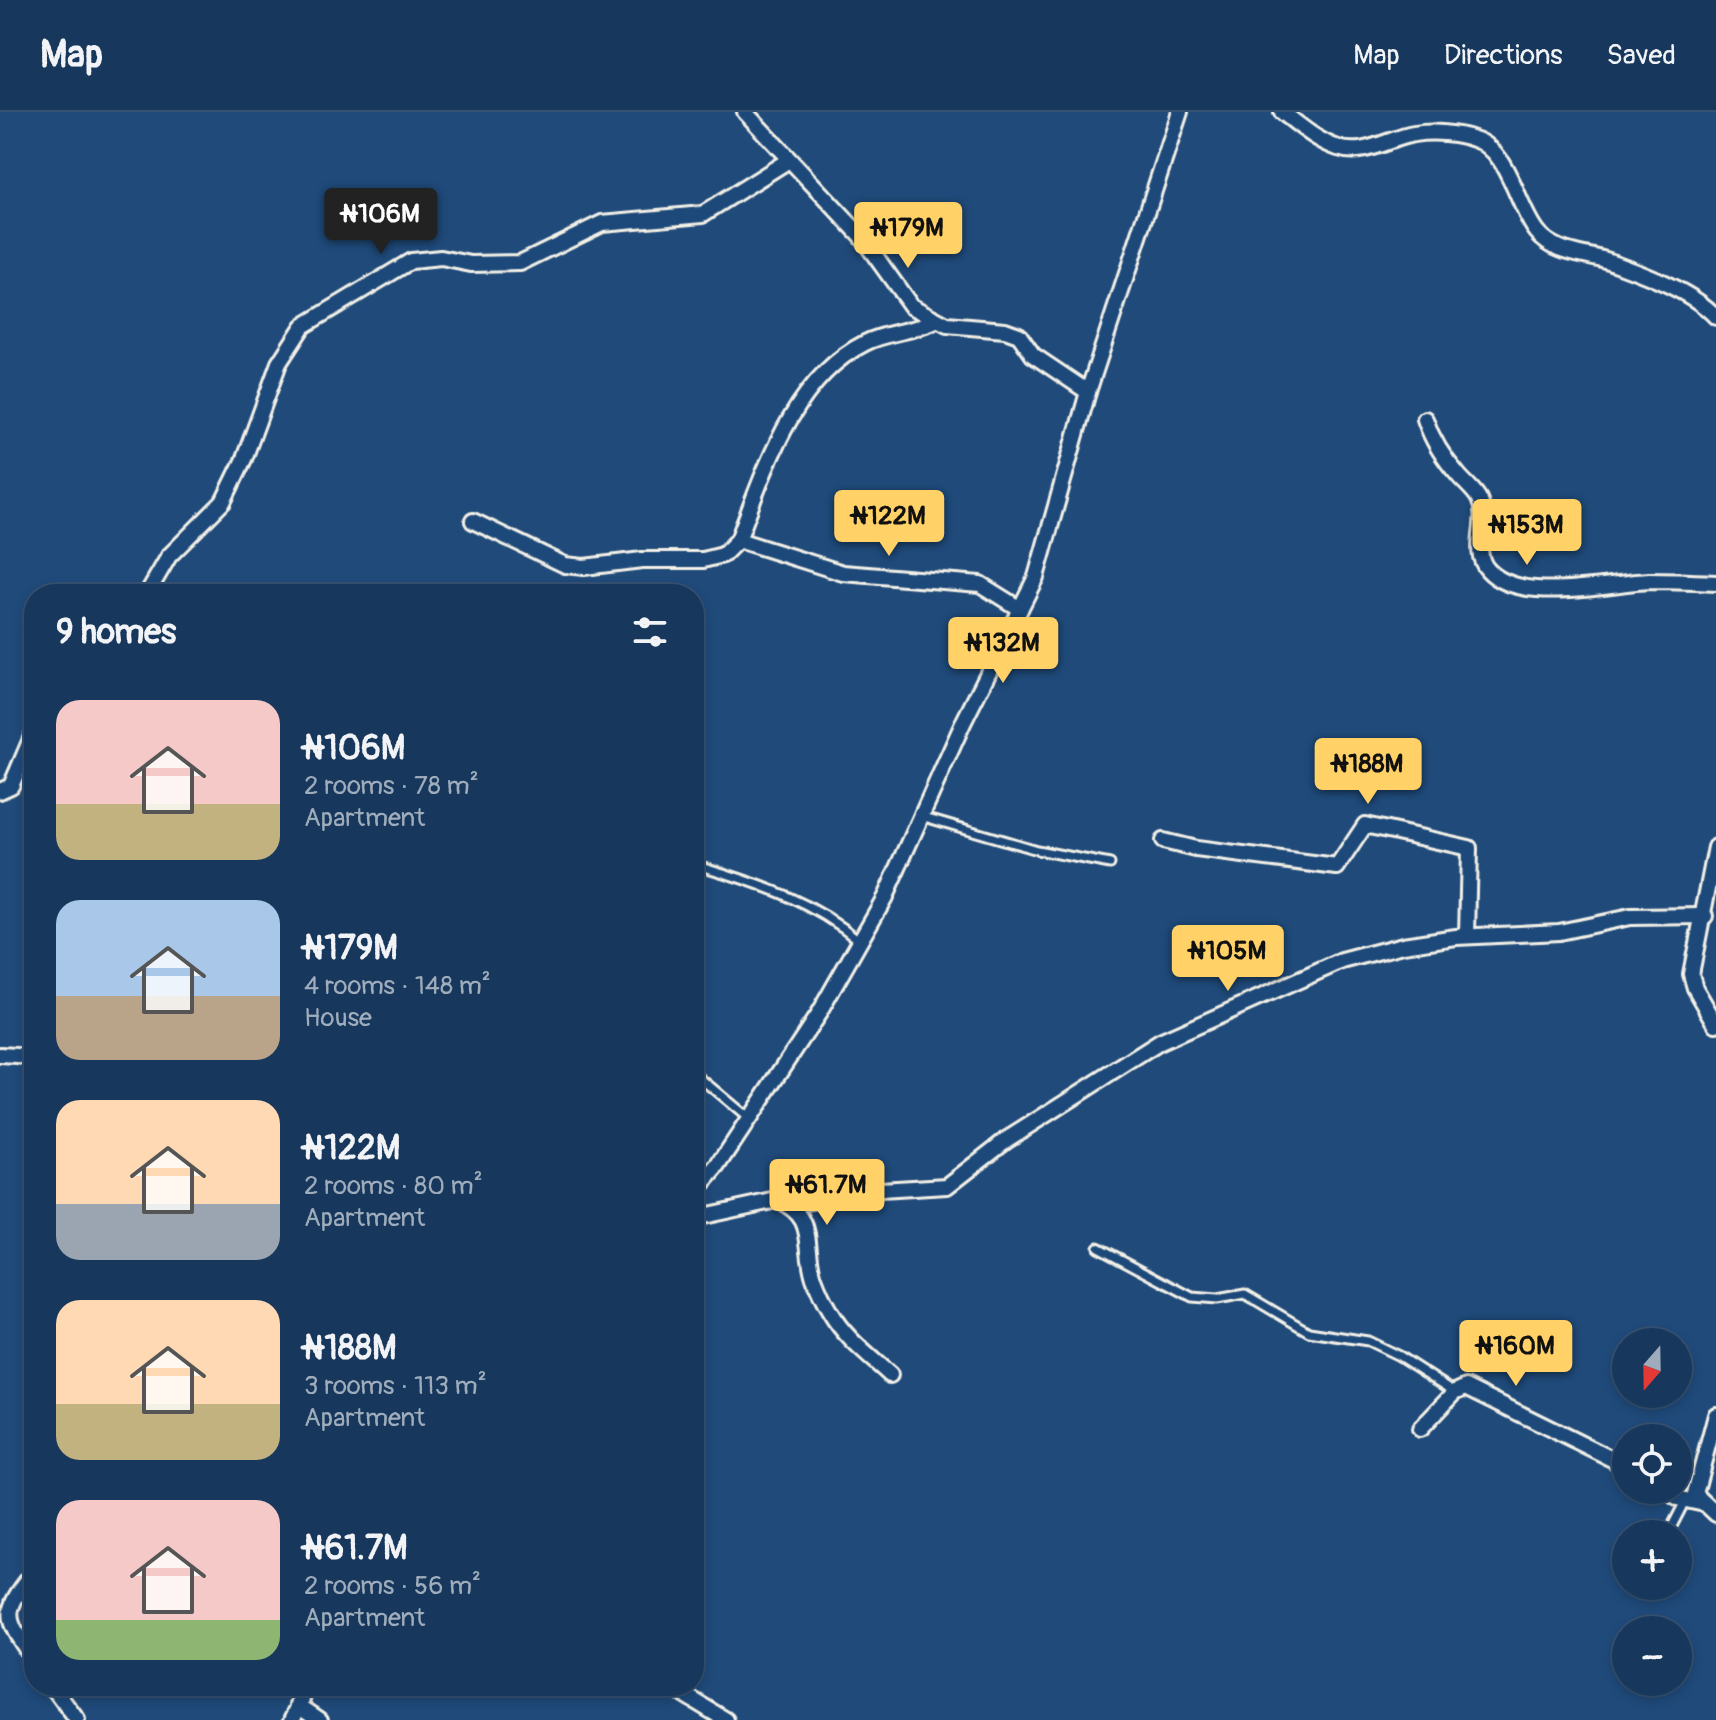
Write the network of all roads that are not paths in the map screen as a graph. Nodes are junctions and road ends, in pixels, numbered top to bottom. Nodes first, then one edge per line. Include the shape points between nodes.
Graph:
1 (745, 112) edge
2 (1180, 112) edge
3 (1282, 112) edge
4 (789, 160) junction
5 (1716, 317) edge
6 (936, 321) junction
7 (1088, 392) junction
8 (1425, 419) dead end
9 (473, 521) dead end
10 (738, 540) junction
11 (1716, 583) edge
12 (153, 584) edge
13 (1020, 609) junction
14 (24, 755) edge
15 (0, 791) edge
16 (921, 816) junction
17 (1163, 841) dead end
18 (1716, 847) edge
19 (1110, 864) dead end
20 (704, 867) edge
21 (1705, 916) junction
22 (1467, 936) junction
23 (860, 941) junction
24 (1716, 1024) edge
25 (0, 1055) edge
26 (24, 1056) edge
27 (704, 1081) edge
28 (749, 1119) junction
29 (704, 1180) edge
30 (789, 1205) junction
31 (704, 1216) edge
32 (1098, 1247) dead end
33 (890, 1375) dead end
34 (1455, 1392) junction
35 (1716, 1415) edge
36 (1420, 1429) dead end
37 (1612, 1459) edge
38 (1692, 1502) edge
39 (1700, 1503) junction
40 (1716, 1514) edge
41 (24, 1584) edge
42 (24, 1646) edge
43 (59, 1696) edge
44 (303, 1696) edge
45 (686, 1696) edge
46 (298, 1705) junction
47 (77, 1720) edge
48 (292, 1720) edge
49 (320, 1720) edge
50 (726, 1720) edge

1 - 4 street
2 - 7 street
3 - 5 street via 1339,149 1353,151 1415,134 1452,134 1486,144 1548,243 1655,281
4 - 6 street via 861,236 911,306
4 - 12 street via 703,214 602,223 520,263 411,261 314,319 293,338 279,363 223,502 169,556
6 - 7 street via 1019,335 1033,355
6 - 10 street via 866,343 812,386 794,410
7 - 13 street via 1036,577
8 - 11 street via 1441,452 1479,499 1481,559 1503,580 1563,589 1646,581
9 - 10 street via 565,565 584,567 703,560 723,555
10 - 13 street via 843,573 980,584
13 - 16 street
14 - 15 street via 11,786
16 - 19 lane via 1037,850
16 - 23 street
17 - 22 street via 1337,867 1365,825 1469,848
18 - 21 street
20 - 23 lane via 793,897
21 - 22 street via 1630,917 1559,932
21 - 24 street via 1691,974
22 - 30 street via 1342,961 1160,1042 1018,1132 947,1186 880,1190
23 - 28 street
25 - 26 street
27 - 28 lane
28 - 29 street
30 - 31 street via 777,1200
30 - 33 street via 808,1228 814,1278 830,1311 844,1334
32 - 34 lane via 1192,1297 1245,1294 1309,1332 1368,1341
34 - 36 street
34 - 37 street via 1466,1387
35 - 39 street via 1696,1482
38 - 39 street
39 - 40 street
41 - 42 street via 7,1613
43 - 47 street
44 - 46 street
45 - 50 street
46 - 48 street
46 - 49 street

